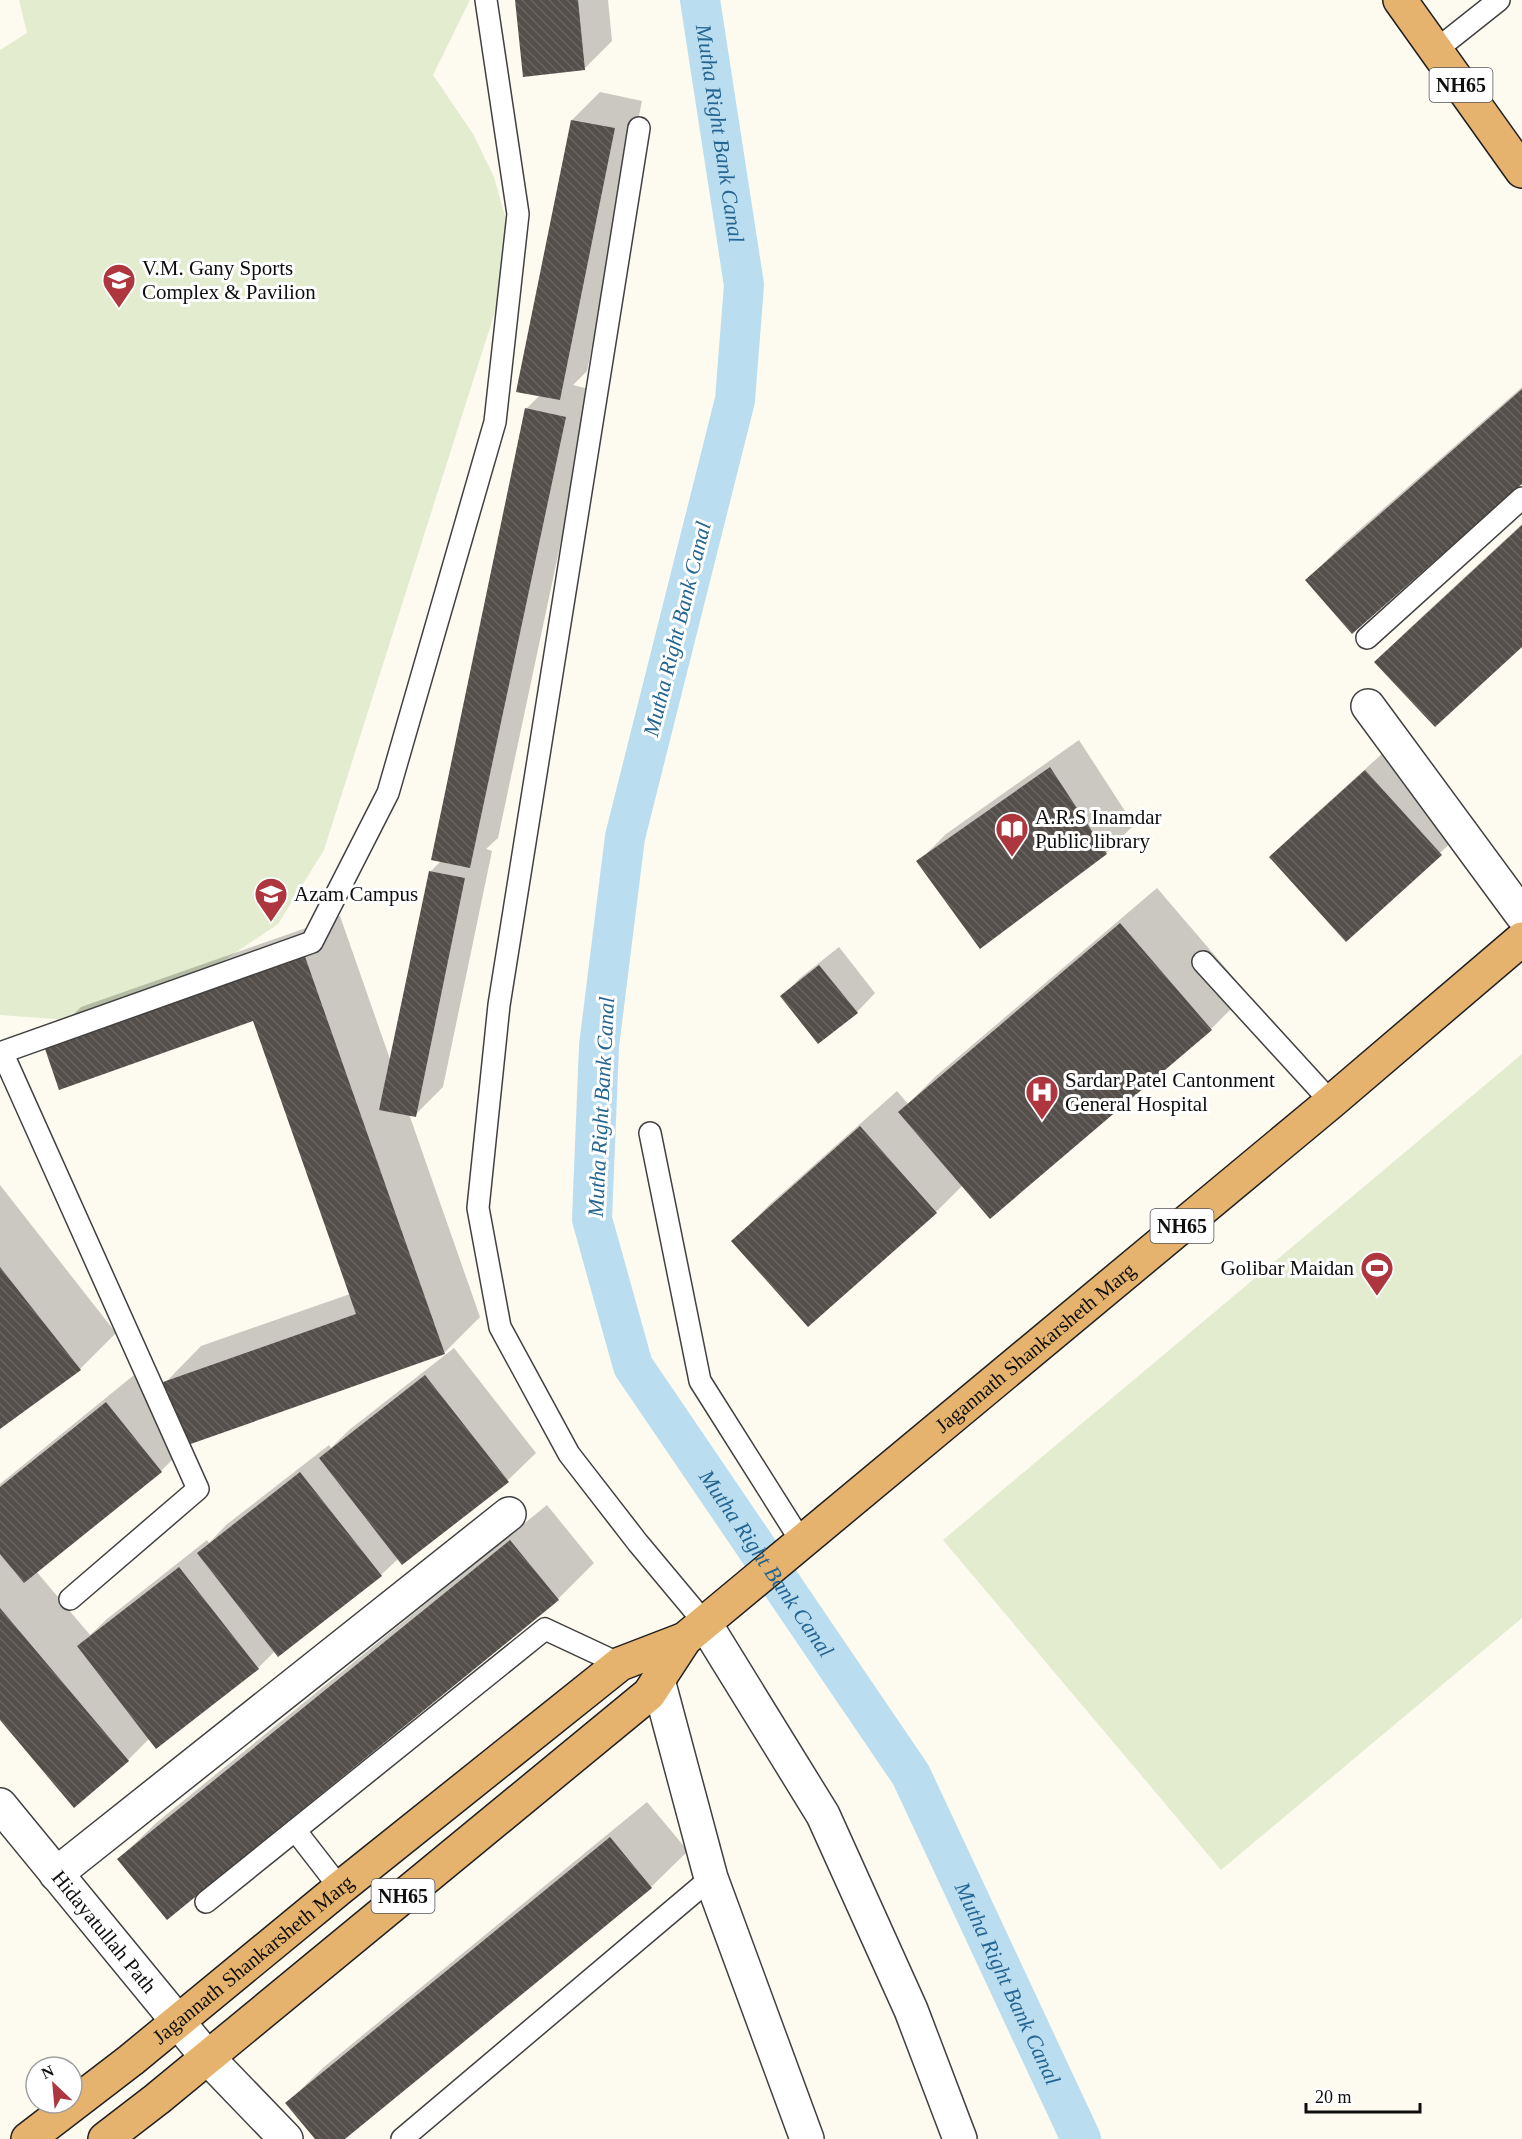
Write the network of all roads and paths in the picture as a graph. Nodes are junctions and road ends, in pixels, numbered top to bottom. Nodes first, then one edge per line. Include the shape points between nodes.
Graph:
1 (486, 0) edge
2 (1400, 0) edge
3 (1499, 0) edge
4 (1436, 50) junction
5 (639, 128) dead end
6 (1522, 171) edge
7 (1522, 498) edge
8 (1367, 638) dead end
9 (1368, 706) dead end
10 (1522, 915) edge
11 (1522, 939) edge
12 (1203, 962) dead end
13 (1, 1052) edge
14 (1331, 1102) junction
15 (650, 1133) dead end
16 (509, 1514) dead end
17 (801, 1541) junction
18 (70, 1599) dead end
19 (695, 1630) junction
20 (621, 1664) junction
21 (658, 1680) junction
22 (0, 1805) edge
23 (295, 1830) junction
24 (56, 1874) junction
25 (711, 1878) junction
26 (340, 1888) junction
27 (206, 1902) dead end
28 (177, 2022) junction
29 (207, 2057) junction
30 (28, 2139) edge
31 (105, 2139) edge
32 (286, 2139) edge
33 (402, 2139) edge
34 (807, 2139) edge
35 (960, 2139) edge

1 - 13 lane via 518,214 495,422 388,793 312,942
2 - 4 highway, NH65
3 - 4 lane
4 - 6 highway, NH65
5 - 19 lane via 499,1005 478,1208 500,1327 569,1454 638,1544
7 - 8 lane
9 - 10 street
11 - 14 highway, Jagannath Shankarsheth Marg / NH65
12 - 14 lane
13 - 18 lane via 198,1489
14 - 17 highway, Jagannath Shankarsheth Marg / NH65
15 - 17 lane via 700,1381
16 - 24 street
17 - 19 highway, Jagannath Shankarsheth Marg / NH65
19 - 20 highway, Jagannath Shankarsheth Marg / NH65
19 - 21 highway, Jagannath Shankarsheth Marg / NH65
19 - 35 street via 822,1815 911,2010
20 - 23 lane via 545,1629
20 - 26 highway, Jagannath Shankarsheth Marg / NH65
21 - 25 street
21 - 29 highway, Jagannath Shankarsheth Marg / NH65 via 649,1694
22 - 24 street, Hidayatullah Path
23 - 26 lane
23 - 27 lane
24 - 28 street, Hidayatullah Path
25 - 33 lane
25 - 34 street
26 - 28 highway, Jagannath Shankarsheth Marg / NH65
28 - 29 street, Hidayatullah Path
28 - 30 highway, Jagannath Shankarsheth Marg / NH65
29 - 31 highway, Jagannath Shankarsheth Marg / NH65
29 - 32 street, Hidayatullah Path

